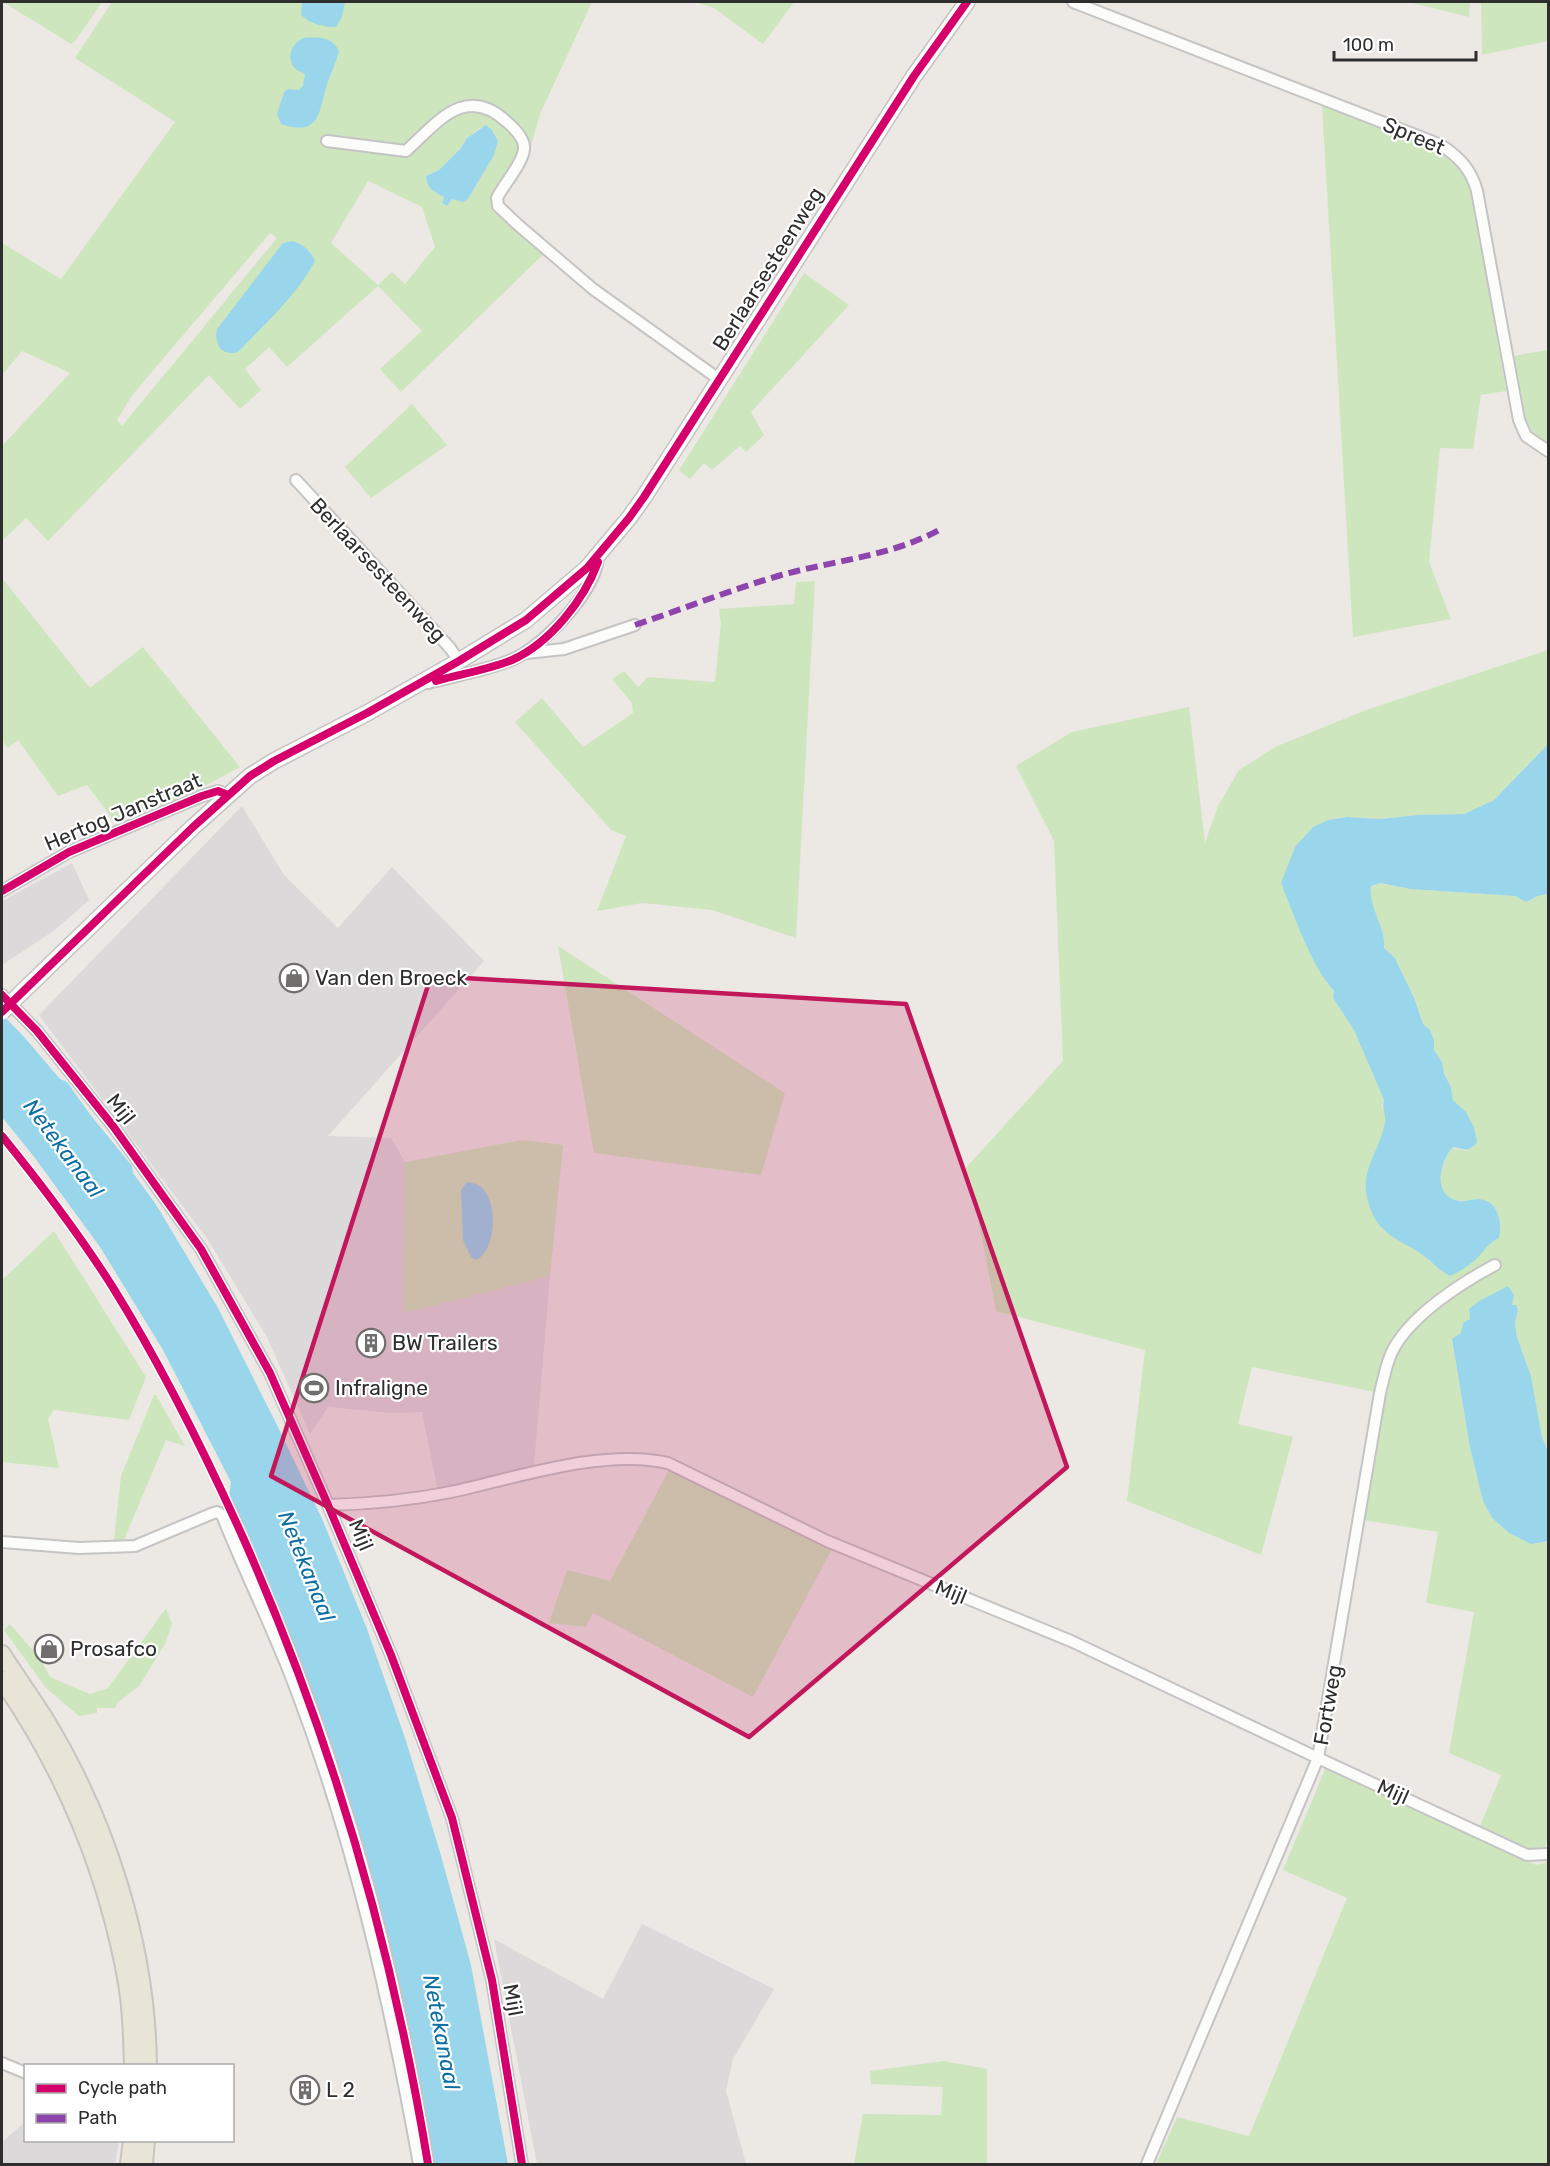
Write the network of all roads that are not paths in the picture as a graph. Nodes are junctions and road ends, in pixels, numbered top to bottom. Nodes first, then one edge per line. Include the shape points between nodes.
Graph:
1 (967, 2) edge
2 (1073, 2) edge
3 (327, 141) dead end
4 (720, 380) junction
5 (1548, 451) edge
6 (296, 480) dead end
7 (598, 555) junction
8 (635, 625) dead end
9 (526, 653) junction
10 (459, 661) junction
11 (413, 687) junction
12 (228, 795) junction
13 (2, 891) edge
14 (2, 995) edge
15 (2, 1012) edge
16 (1495, 1264) dead end
17 (328, 1504) junction
18 (229, 1507) dead end
19 (2, 1542) edge
20 (2, 1654) edge
21 (2, 1680) edge
22 (1318, 1758) junction
23 (1548, 1854) edge
24 (2, 2064) edge
25 (133, 2064) edge
26 (148, 2064) edge
27 (24, 2072) edge
28 (132, 2142) edge
29 (146, 2142) edge
30 (129, 2164) edge
31 (144, 2164) edge
32 (419, 2164) edge
33 (428, 2164) edge
34 (522, 2164) edge
35 (1147, 2164) edge

1 - 4 street, Berlaarsesteenweg via 914,76
2 - 5 street, Spreet via 1441,145 1458,157 1477,190 1521,429
3 - 4 street, Berlaarsesteenweg via 406,151 456,108 467,105 480,106 506,120 524,142 524,148 497,198 498,206 593,290
4 - 7 street, Berlaarsesteenweg via 634,511
6 - 10 street, Berlaarsesteenweg
7 - 9 street, Berlaarsesteenweg via 583,593 565,619
7 - 10 street, Berlaarsesteenweg via 526,620
8 - 9 street, Berlaarsesteenweg via 564,649
9 - 11 street, Berlaarsesteenweg via 501,664
10 - 11 street, Berlaarsesteenweg
11 - 12 street, Berlaarsesteenweg via 274,761
12 - 13 street, Hertog Janstraat via 218,791 202,796 69,852
12 - 15 street, Berlaarsesteenweg, bridge
14 - 17 street, Mijl via 37,1031 113,1126 201,1249 270,1372
16 - 22 street, Fortweg via 1468,1279 1424,1314 1400,1339 1387,1363
17 - 22 street, Mijl via 431,1496 535,1472 601,1462 668,1463 826,1540 1062,1637
17 - 34 street, Mijl via 391,1655 452,1818 492,1980
18 - 33 street via 296,1665 368,1883 399,2008
19 - 32 street via 79,1548 135,1546 211,1514 222,1515 298,1694 341,1822 381,1968
20 - 26 main road via 56,1739 102,1839 135,1948
21 - 25 main road via 54,1767 91,1850 128,1986
22 - 23 street, Mijl via 1527,1854
22 - 35 street, Fortweg
24 - 27 street
28 - 30 main road
29 - 31 main road

